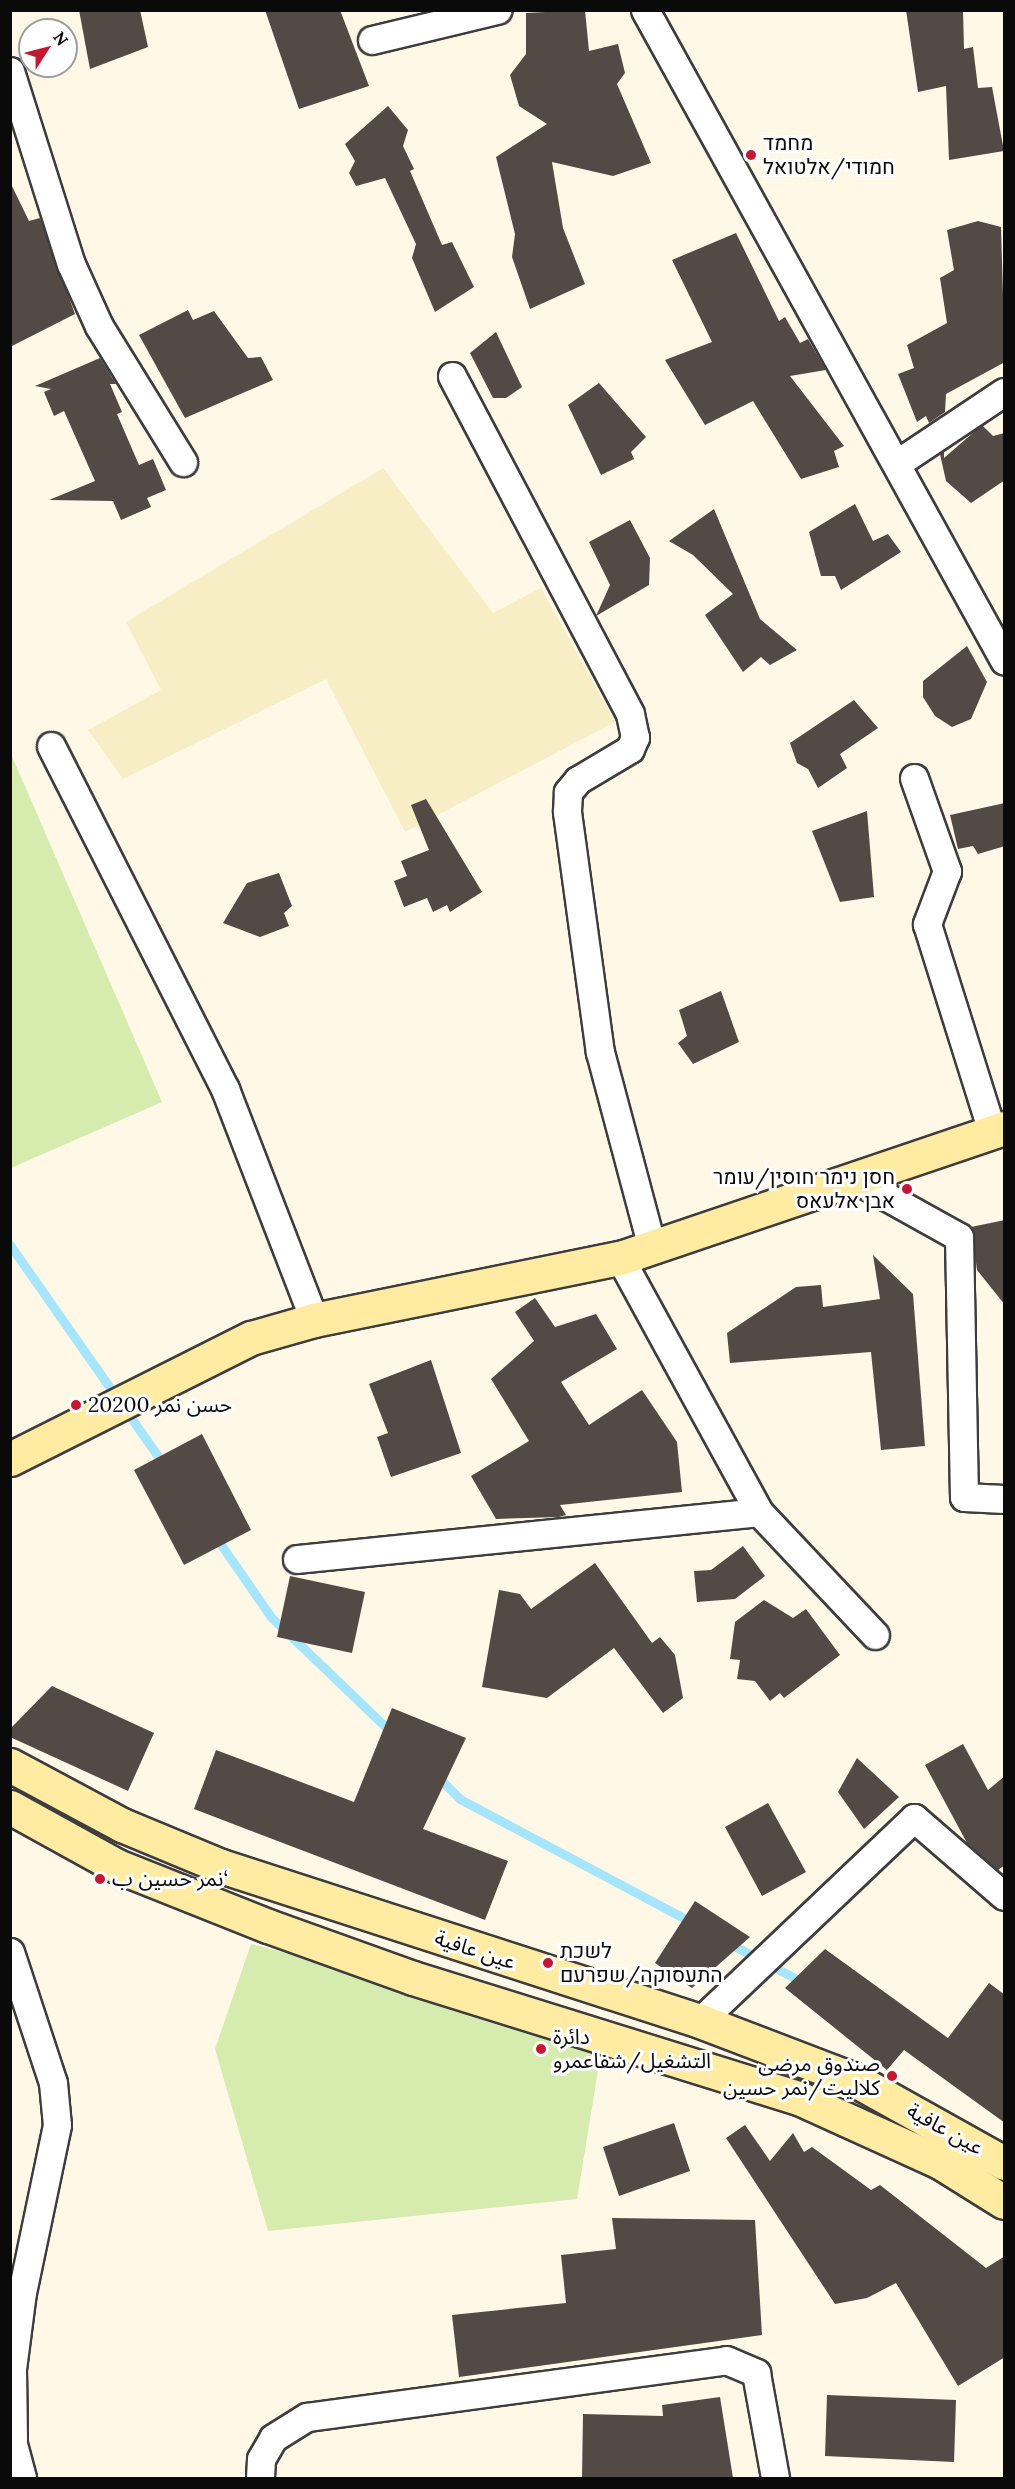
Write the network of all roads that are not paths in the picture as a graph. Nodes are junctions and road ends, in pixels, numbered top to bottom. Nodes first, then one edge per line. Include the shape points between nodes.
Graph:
1 (497, 10) edge
2 (645, 10) edge
3 (372, 40) dead end
4 (10, 71) edge
5 (452, 376) dead end
6 (1005, 392) edge
7 (183, 462) dead end
8 (899, 462) junction
9 (1005, 660) edge
10 (51, 746) dead end
11 (914, 778) dead end
12 (998, 1130) edge
13 (853, 1178) junction
14 (652, 1247) junction
15 (621, 1257) junction
16 (314, 1320) junction
17 (10, 1459) edge
18 (1005, 1499) edge
19 (759, 1512) junction
20 (297, 1559) dead end
21 (875, 1635) dead end
22 (10, 1765) edge
23 (10, 1808) edge
24 (1005, 1896) edge
25 (10, 1952) edge
26 (700, 2021) junction
27 (1005, 2163) edge
28 (1005, 2202) edge
29 (22, 2478) edge
30 (260, 2478) edge
31 (775, 2478) edge

1 - 3 street
2 - 8 street
4 - 7 street via 71,264 99,326
5 - 14 street via 630,714 635,737 630,749 578,780 568,792 567,812 600,1053
6 - 8 street
8 - 9 street
10 - 16 street via 225,1089
11 - 12 street via 947,871 927,924
12 - 13 main road
13 - 14 main road
13 - 18 street via 959,1237 964,1497
14 - 15 main road
15 - 16 main road
15 - 19 street
16 - 17 main road via 251,1338
19 - 20 street
19 - 21 street
22 - 26 main road, عين عافية via 122,1825 221,1866
23 - 28 main road, عين عافية via 117,1866 268,1926 413,1978 801,2099 940,2162
24 - 26 street via 914,1818
25 - 29 street via 53,2083 57,2125 22,2292 12,2369 13,2444
26 - 27 main road, عين عافية via 857,2081
30 - 31 street via 261,2459 273,2438 307,2417 726,2360 756,2373

